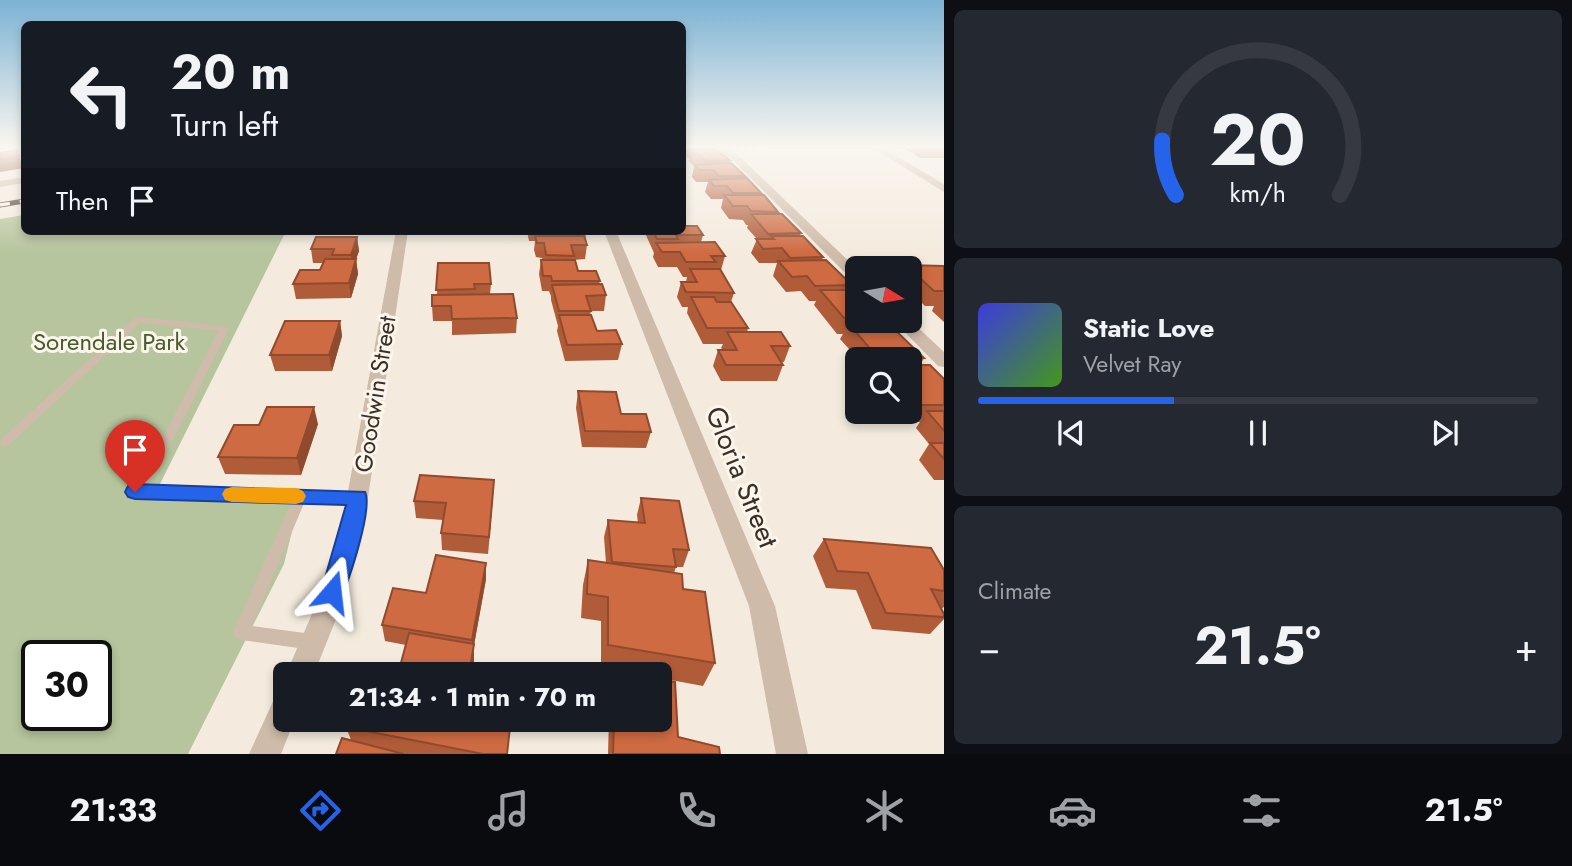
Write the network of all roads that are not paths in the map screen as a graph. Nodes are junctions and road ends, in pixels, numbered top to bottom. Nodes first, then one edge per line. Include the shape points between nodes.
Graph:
1 (762, 183) edge
2 (401, 235) edge
3 (612, 235) edge
4 (845, 265) edge
5 (914, 333) edge
6 (944, 362) edge
7 (5, 442) dead end
8 (300, 496) junction
9 (358, 498) junction
10 (313, 642) junction
11 (305, 662) edge
12 (274, 732) edge
13 (265, 754) edge
14 (792, 754) edge

1 - 4 street
2 - 9 street, Goodwin Street
3 - 14 street, Gloria Street via 762,606
5 - 6 street
7 - 8 lane via 138,320 224,329 135,492
8 - 9 lane
8 - 10 lane via 241,632
9 - 10 street, Goodwin Street via 326,614
10 - 11 street, Goodwin Street
12 - 13 street

